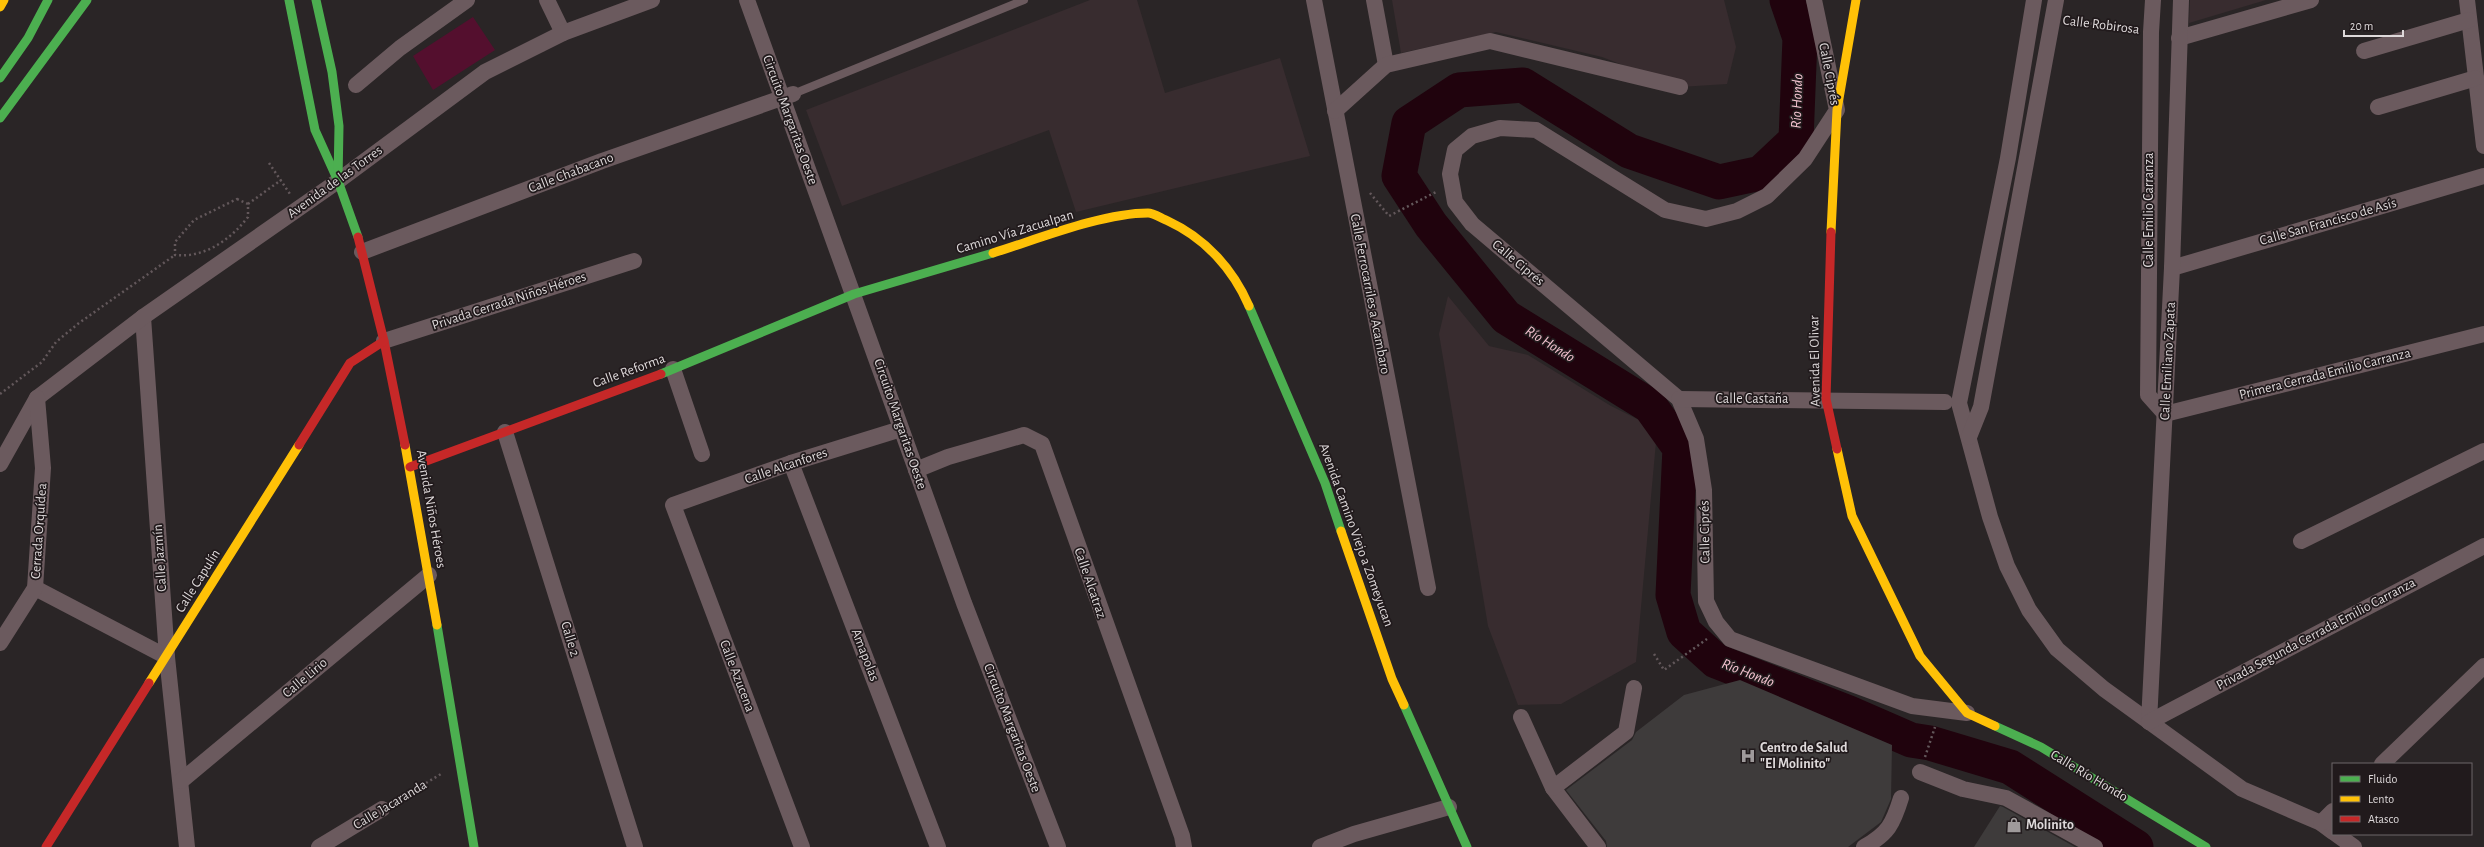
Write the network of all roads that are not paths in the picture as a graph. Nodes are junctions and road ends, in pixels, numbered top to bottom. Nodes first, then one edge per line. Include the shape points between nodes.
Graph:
1 (4, 0) edge
2 (48, 0) edge
3 (80, 0) edge
4 (87, 0) edge
5 (289, 0) edge
6 (316, 0) edge
7 (467, 0) edge
8 (547, 0) edge
9 (652, 0) edge
10 (747, 0) edge
11 (1024, 0) edge
12 (1314, 0) edge
13 (1374, 0) edge
14 (1814, 0) edge
15 (1856, 0) edge
16 (2034, 0) edge
17 (2056, 0) edge
18 (2153, 0) edge
19 (2180, 0) edge
20 (2311, 0) edge
21 (2467, 0) edge
22 (0, 7) edge
23 (2469, 20) junction
24 (563, 33) junction
25 (60, 37) junction
26 (2179, 38) junction
27 (2364, 51) dead end
28 (1386, 65) junction
29 (0, 78) edge
30 (2476, 78) junction
31 (356, 85) dead end
32 (1680, 87) dead end
33 (787, 96) junction
34 (2378, 107) dead end
35 (1837, 110) junction
36 (1335, 111) junction
37 (0, 118) edge
38 (2484, 146) edge
39 (2484, 176) edge
40 (338, 180) junction
41 (1183, 228) joint
42 (362, 252) junction
43 (634, 261) dead end
44 (2172, 268) junction
45 (854, 294) junction
46 (143, 317) junction
47 (2484, 334) edge
48 (384, 341) junction
49 (674, 369) junction
50 (37, 398) junction
51 (1679, 399) junction
52 (1826, 399) junction
53 (1945, 402) dead end
54 (2165, 414) junction
55 (901, 429) junction
56 (505, 432) junction
57 (1969, 436) junction
58 (2484, 451) edge
59 (702, 454) dead end
60 (791, 463) junction
61 (0, 464) edge
62 (410, 467) junction
63 (916, 470) junction
64 (673, 505) joint
65 (2301, 541) dead end
66 (2484, 546) edge
67 (429, 575) junction
68 (35, 588) junction
69 (1428, 588) dead end
70 (0, 643) edge
71 (167, 657) junction
72 (2484, 666) edge
73 (1634, 688) dead end
74 (1967, 713) junction
75 (1521, 717) dead end
76 (2149, 722) junction
77 (2383, 763) edge
78 (1921, 768) road end
79 (181, 781) junction
80 (1553, 788) junction
81 (1901, 798) dead end
82 (1449, 807) junction
83 (382, 809) road end
84 (2332, 814) edge
85 (2327, 827) edge
86 (2337, 835) edge
87 (46, 847) edge
88 (187, 847) edge
89 (319, 847) edge
90 (474, 847) edge
91 (635, 847) edge
92 (802, 847) edge
93 (938, 847) edge
94 (1058, 847) edge
95 (1184, 847) edge
96 (1320, 847) edge
97 (1467, 847) edge
98 (1598, 847) edge
99 (1864, 847) edge
100 (2095, 847) edge
101 (2206, 847) edge
102 (2354, 847) edge

1 - 22 main road
2 - 29 main road via 28,38
3 - 25 main road
4 - 25 main road
5 - 40 main road via 315,130
6 - 40 main road via 332,72 339,126
7 - 31 street via 400,48
8 - 24 street
9 - 24 street, Avenida de las Torres
10 - 33 street, Circuito Margaritas Oeste
11 - 33 lane
12 - 36 street, Calle Ferrocarriles a Acambaro
13 - 28 street
14 - 35 street, Calle Ciprés
15 - 35 main road, Avenida El Olivar
16 - 57 street via 2008,158 1959,403
17 - 57 street via 1981,408
18 - 54 street, Calle Emilio Carranza via 2148,395
19 - 26 street, Calle Emiliano Zapata
20 - 26 street
21 - 23 street
23 - 27 street
23 - 30 street
24 - 40 street, Avenida de las Torres via 485,72
25 - 37 main road
26 - 44 street, Calle Emiliano Zapata
28 - 32 street via 1490,40
28 - 36 street
30 - 34 street
30 - 38 street
33 - 42 street, Calle Chabacano via 602,161
33 - 45 street, Circuito Margaritas Oeste
35 - 51 street, Calle Ciprés via 1805,159 1767,196 1737,211 1706,219 1665,210 1536,130 1500,128 1472,136 1455,150 1450,174 1455,202 1472,224
35 - 52 main road, Avenida El Olivar via 1828,292
36 - 69 street, Calle Ferrocarriles a Acambaro
39 - 44 street, Calle San Francisco de Asís
40 - 42 main road, Avenida Niños Héroes
40 - 46 street, Avenida de las Torres
41 - 45 main road, Camino Vía Zacualpan via 1150,213 1110,218
41 - 82 main road, Avenida Camino Viejo a Zomeyucan via 1218,256 1241,288 1325,483 1392,679
42 - 48 main road, Avenida Niños Héroes
43 - 48 street, Privada Cerrada Niños Héroes
44 - 54 street, Calle Emiliano Zapata
45 - 49 main road, Calle Reforma
45 - 55 street, Circuito Margaritas Oeste
46 - 50 street, Avenida de las Torres
46 - 71 street, Calle Jazmín
47 - 54 street, Primera Cerrada Emilio Carranza
48 - 62 main road, Avenida Niños Héroes
48 - 71 main road, Calle Capulín via 350,363
49 - 56 main road, Calle Reforma
49 - 59 street
50 - 61 street
50 - 68 street, Cerrada Orquídea via 43,468
51 - 52 street, Calle Castaña
51 - 74 street, Calle Ciprés via 1696,439 1704,490 1706,601 1716,622 1730,639 1912,706
52 - 53 street, Calle Castaña
52 - 74 main road, Avenida El Olivar via 1852,516 1920,656
54 - 76 street, Calle Emiliano Zapata
55 - 60 street, Calle Alcanfores
55 - 63 street, Circuito Margaritas Oeste
56 - 62 main road, Calle Reforma
56 - 91 street, Calle 2
57 - 76 street via 1990,517 2007,566 2029,610 2057,649 2104,689
58 - 65 street
60 - 64 street, Calle Alcanfores
60 - 93 street, Amapolas
62 - 67 main road, Avenida Niños Héroes
63 - 94 street, Circuito Margaritas Oeste
63 - 95 street, Calle Alcatraz via 948,457 1024,435 1042,444
64 - 92 street, Calle Azucena
66 - 76 street, Privada Segunda Cerrada Emilio Carranza
67 - 79 street, Calle Lirio
67 - 90 main road, Avenida Niños Héroes
68 - 70 street
68 - 71 street, Cerrada Orquídea
71 - 79 street, Calle Jazmín
71 - 87 main road, Calle Capulín
72 - 77 street
73 - 80 street via 1626,732
74 - 101 main road, Calle Río Hondo via 2041,747
75 - 80 street
76 - 85 street via 2242,789
78 - 100 street via 1963,789 2006,798
79 - 88 street, Calle Jazmín
80 - 98 street
81 - 99 street via 1895,817 1882,837
82 - 96 street via 1354,834
82 - 97 main road, Avenida Camino Viejo a Zomeyucan
83 - 89 street, Calle Jacaranda
84 - 85 street
86 - 102 street

